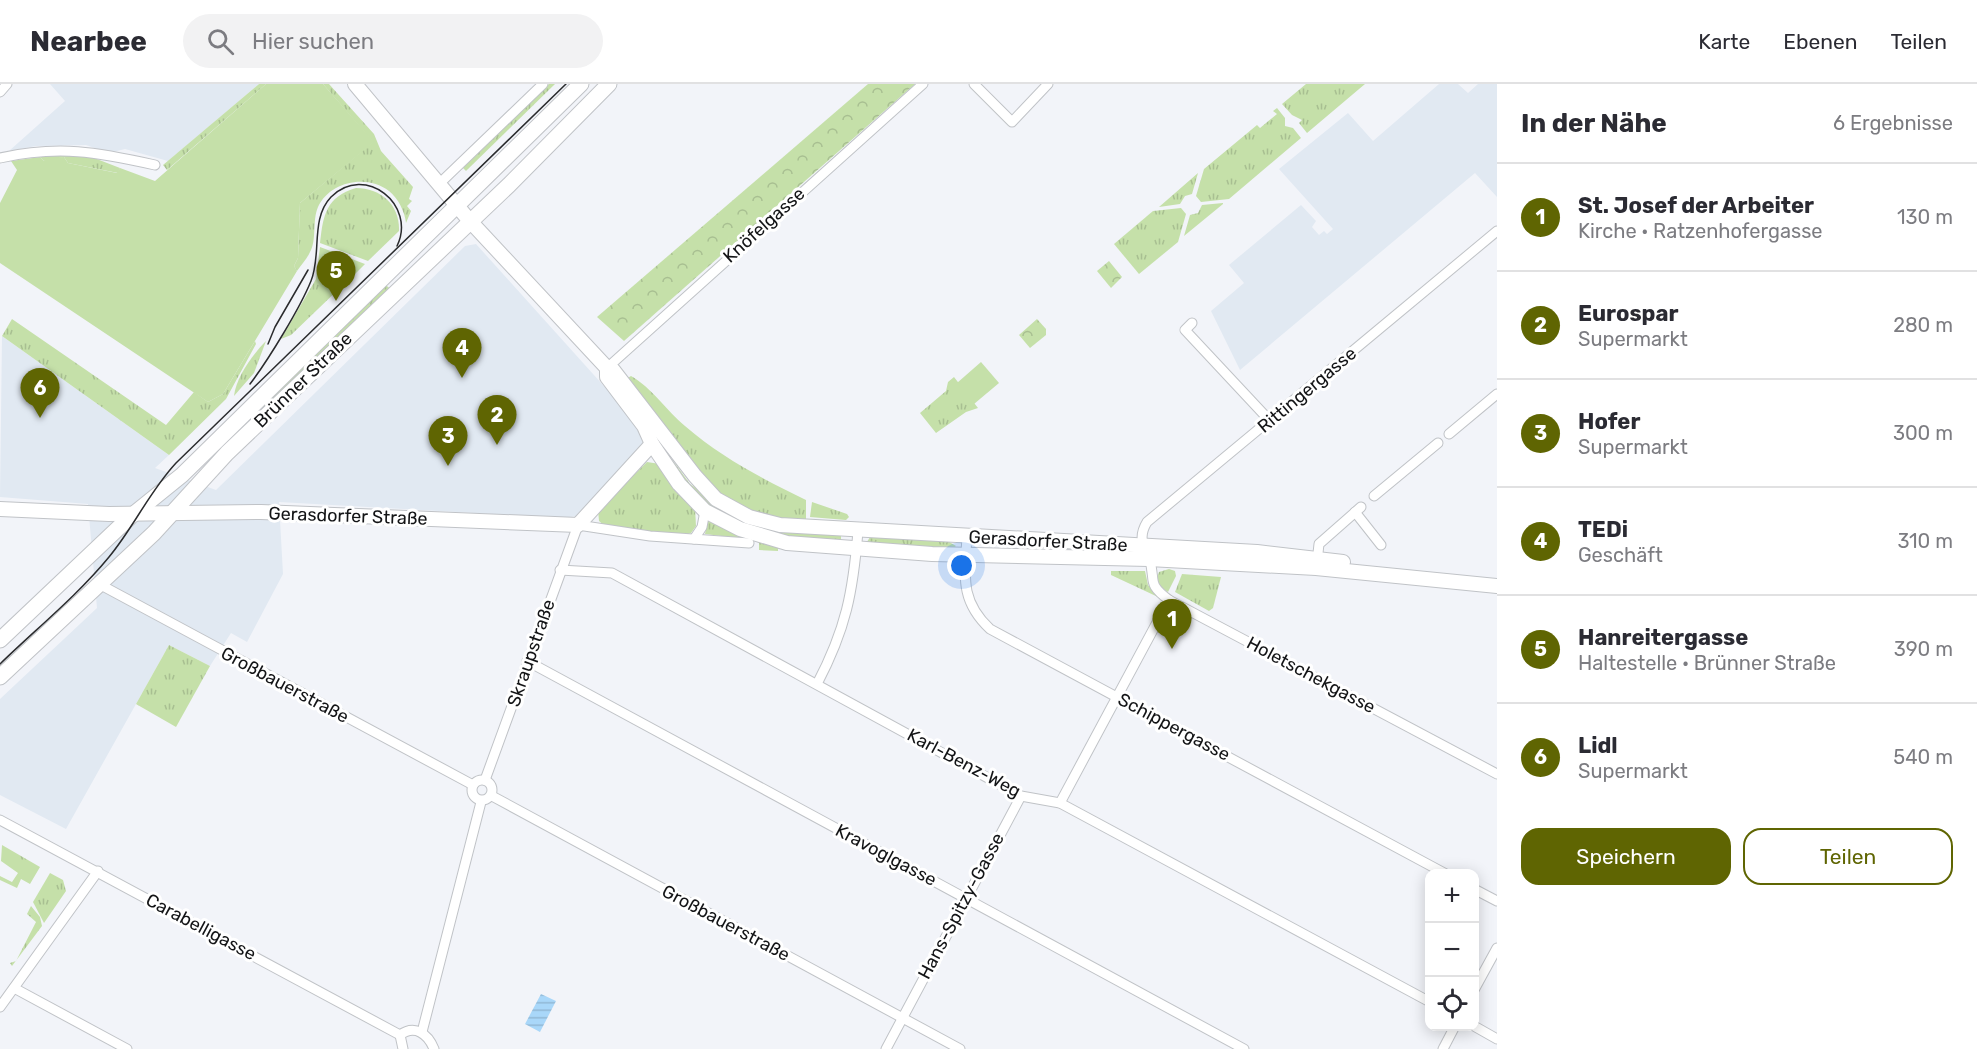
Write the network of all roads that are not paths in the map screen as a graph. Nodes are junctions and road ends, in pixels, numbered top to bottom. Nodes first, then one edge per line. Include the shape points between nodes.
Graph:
1 (7, 84) edge
2 (355, 84) edge
3 (543, 84) edge
4 (581, 84) edge
5 (609, 84) edge
6 (923, 84) edge
7 (974, 84) edge
8 (1048, 84) edge
9 (0, 92) edge
10 (0, 158) edge
11 (155, 165) dead end
12 (440, 183) junction
13 (458, 205) junction
14 (469, 220) junction
15 (1497, 231) edge
16 (1192, 323) dead end
17 (607, 368) junction
18 (1497, 394) edge
19 (1270, 421) junction
20 (1449, 434) dead end
21 (1438, 443) dead end
22 (652, 444) junction
23 (1374, 496) dead end
24 (716, 499) junction
25 (0, 509) edge
26 (705, 511) junction
27 (171, 512) junction
28 (135, 513) junction
29 (578, 525) junction
30 (858, 531) junction
31 (967, 537) junction
32 (694, 539) junction
33 (749, 543) dead end
34 (1382, 545) dead end
35 (857, 548) junction
36 (1146, 553) junction
37 (966, 554) junction
38 (1317, 563) junction
39 (560, 570) junction
40 (99, 584) junction
41 (1497, 586) edge
42 (1169, 600) junction
43 (0, 640) edge
44 (527, 662) junction
45 (0, 677) edge
46 (817, 684) junction
47 (1117, 697) junction
48 (1497, 774) edge
49 (485, 780) junction
50 (473, 785) junction
51 (1021, 795) junction
52 (492, 796) junction
53 (481, 802) junction
54 (1060, 803) junction
55 (0, 820) edge
56 (1439, 869) edge
57 (98, 871) junction
58 (1479, 892) edge
59 (965, 898) junction
60 (1497, 901) edge
61 (1497, 948) edge
62 (1479, 981) edge
63 (14, 988) junction
64 (1425, 999) edge
65 (0, 1007) edge
66 (901, 1017) junction
67 (1479, 1029) edge
68 (1452, 1031) edge
69 (422, 1032) junction
70 (400, 1035) junction
71 (1497, 1039) edge
72 (127, 1049) edge
73 (403, 1049) edge
74 (434, 1049) edge
75 (886, 1049) edge
76 (960, 1049) edge
77 (1244, 1049) edge
78 (1443, 1049) edge

1 - 9 street
2 - 12 main road
3 - 12 street
4 - 13 main road, Brünner Straße
5 - 14 main road, Brünner Straße
6 - 17 street, Knöfelgasse
7 - 8 street via 1012,122
10 - 11 street via 71,149
12 - 13 main road
13 - 14 main road
13 - 28 main road, Brünner Straße via 182,475
14 - 17 main road
14 - 27 main road, Brünner Straße
15 - 19 street, Rittingergasse
16 - 19 street via 1185,330
17 - 22 main road, Gerasdorfer Straße via 607,377 644,426
17 - 24 main road, Gerasdorfer Straße via 642,404
18 - 20 street
19 - 36 street, Rittingergasse via 1147,522 1141,531
21 - 23 street
22 - 24 main road via 667,448 691,481
22 - 26 main road, Gerasdorfer Straße via 679,484
22 - 29 main road
24 - 30 main road, Gerasdorfer Straße via 749,517 780,525
25 - 28 main road, Gerasdorfer Straße
26 - 32 street via 702,527
26 - 35 main road, Gerasdorfer Straße via 740,529 787,543
27 - 28 main road, Gerasdorfer Straße
27 - 29 main road, Gerasdorfer Straße
27 - 40 main road, Brünner Straße
28 - 43 main road, Brünner Straße
29 - 32 street, Gerasdorfer Straße
29 - 39 street, Skraupstraße
30 - 31 main road, Gerasdorfer Straße
30 - 35 street
31 - 36 main road, Gerasdorfer Straße
31 - 37 street, Schippergasse
32 - 33 street, Gerasdorfer Straße
34 - 38 street via 1358,509 1319,544
35 - 37 main road, Gerasdorfer Straße
35 - 46 street via 849,611
36 - 37 main road, Gerasdorfer Straße
36 - 38 main road, Gerasdorfer Straße
36 - 42 street, Holetschekgasse via 1152,583
37 - 47 street, Schippergasse via 966,592 980,619
38 - 41 main road, Gerasdorfer Straße
39 - 44 street, Skraupstraße
39 - 46 street, Karl-Benz-Weg via 612,573
40 - 45 main road, Brünner Straße
40 - 50 street, Großbauerstraße
42 - 47 street
42 - 48 street, Holetschekgasse
44 - 49 street, Skraupstraße
44 - 59 street, Kravoglgasse
46 - 51 street, Karl-Benz-Weg
47 - 54 street
47 - 56 street, Schippergasse
49 - 50 street via 479,779
49 - 52 street
50 - 53 street
51 - 54 street, Karl-Benz-Weg
51 - 59 street, Hans-Spitzy-Gasse
52 - 53 street
52 - 66 street, Großbauerstraße
53 - 69 street
54 - 64 street, Karl-Benz-Weg
55 - 57 street, Carabelligasse
57 - 63 street
57 - 70 street, Carabelligasse
58 - 60 street
59 - 66 street, Hans-Spitzy-Gasse
59 - 77 street, Kravoglgasse
61 - 62 street
63 - 65 street
63 - 72 street
66 - 75 street, Hans-Spitzy-Gasse
66 - 76 street, Großbauerstraße
67 - 71 street
68 - 78 street
69 - 70 street via 413,1030
69 - 74 street
70 - 73 street

